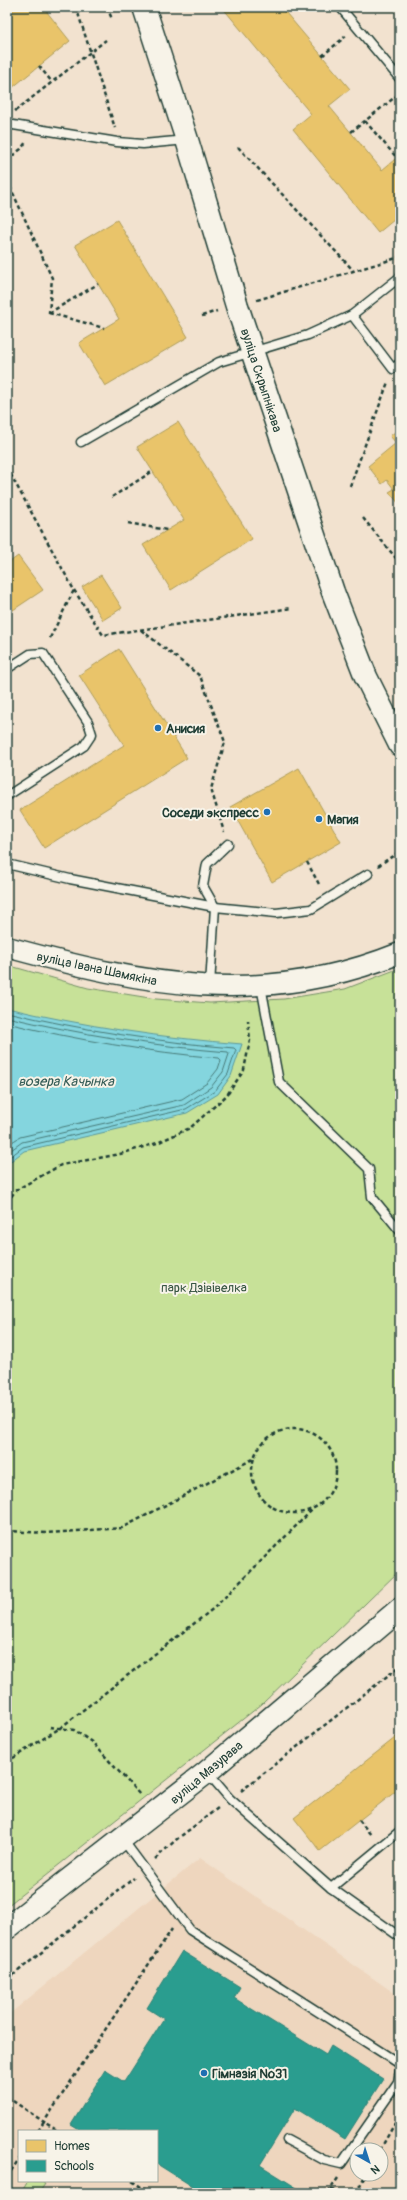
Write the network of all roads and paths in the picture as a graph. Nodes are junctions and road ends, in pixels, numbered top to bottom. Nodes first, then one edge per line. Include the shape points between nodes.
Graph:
1 (76, 7) edge
2 (108, 7) edge
3 (144, 7) edge
4 (293, 7) edge
5 (340, 7) edge
6 (284, 11) dead end
7 (112, 19) dead end
8 (357, 27) junction
9 (106, 40) dead end
10 (91, 52) junction
11 (322, 56) dead end
12 (39, 66) dead end
13 (400, 79) edge
14 (52, 82) junction
15 (400, 93) edge
16 (13, 113) dead end
17 (365, 121) junction
18 (7, 124) edge
19 (35, 128) junction
20 (116, 131) dead end
21 (351, 132) dead end
22 (187, 140) junction
23 (238, 147) dead end
24 (396, 158) dead end
25 (7, 160) edge
26 (7, 180) edge
27 (400, 257) edge
28 (352, 270) junction
29 (400, 277) edge
30 (98, 284) dead end
31 (237, 306) junction
32 (49, 313) junction
33 (352, 315) junction
34 (202, 316) dead end
35 (104, 328) dead end
36 (253, 351) junction
37 (400, 363) edge
38 (393, 369) junction
39 (81, 442) dead end
40 (7, 468) edge
41 (153, 471) dead end
42 (350, 486) dead end
43 (112, 497) dead end
44 (363, 518) dead end
45 (128, 523) dead end
46 (167, 530) dead end
47 (400, 563) edge
48 (74, 590) junction
49 (292, 608) dead end
50 (141, 630) junction
51 (43, 653) junction
52 (7, 670) edge
53 (400, 745) edge
54 (7, 796) edge
55 (228, 844) joint
56 (400, 851) edge
57 (307, 862) dead end
58 (7, 864) edge
59 (368, 874) joint
60 (328, 899) junction
61 (215, 907) junction
62 (7, 947) edge
63 (400, 953) edge
64 (210, 986) junction
65 (261, 986) junction
66 (248, 1020) dead end
67 (7, 1202) edge
68 (400, 1231) edge
69 (253, 1458) junction
70 (312, 1510) junction
71 (7, 1531) edge
72 (400, 1609) edge
73 (400, 1666) edge
74 (50, 1727) dead end
75 (60, 1728) junction
76 (7, 1762) edge
77 (207, 1772) junction
78 (230, 1799) junction
79 (156, 1813) junction
80 (359, 1820) dead end
81 (400, 1831) edge
82 (122, 1839) junction
83 (381, 1847) junction
84 (145, 1869) junction
85 (331, 1888) junction
86 (175, 1924) dead end
87 (7, 1928) edge
88 (400, 1937) edge
89 (7, 1980) edge
90 (400, 2064) edge
91 (400, 2070) edge
92 (7, 2097) edge
93 (400, 2114) edge
94 (44, 2122) junction
95 (39, 2130) edge
96 (56, 2130) edge
97 (287, 2140) dead end
98 (384, 2142) edge
99 (18, 2160) edge
100 (7, 2177) edge
101 (133, 2182) edge
102 (362, 2182) edge
103 (331, 2189) dead end
104 (149, 2193) edge
105 (337, 2193) edge
106 (356, 2193) edge

1 - 10 path
2 - 7 path
3 - 22 main road, вуліца Скрыпнікава
4 - 6 path
5 - 8 lane
8 - 11 path
8 - 13 lane
9 - 10 path
10 - 14 path
10 - 20 path
12 - 14 path
14 - 16 path
15 - 17 path
17 - 21 path
17 - 24 path
18 - 19 lane
19 - 22 lane via 117,142 143,144
19 - 25 path via 21,149
22 - 31 main road, вуліца Скрыпнікава
23 - 28 path
26 - 32 path via 52,278
27 - 28 path
28 - 31 path
29 - 33 lane
30 - 32 path
31 - 34 path
31 - 36 main road, вуліца Скрыпнікава
32 - 35 path
33 - 36 lane via 308,335
33 - 38 lane
36 - 39 lane via 219,362
36 - 53 main road, вуліца Скрыпнікава via 333,592 366,677 390,718
37 - 38 lane
38 - 42 path
40 - 48 path
41 - 43 path
44 - 47 path
45 - 46 path
48 - 50 path via 103,635
48 - 51 path
49 - 50 path
50 - 55 path via 200,676 225,742 211,789
51 - 52 lane via 30,654
51 - 54 lane via 88,722 92,734 84,746
55 - 61 lane via 207,864 203,886
56 - 59 path
57 - 60 path
58 - 61 lane
59 - 60 lane
60 - 61 lane via 311,909 276,913
61 - 64 lane
62 - 64 street, вуліца Івана Шамякіна via 91,970 164,983
63 - 65 street, вуліца Івана Шамякіна via 315,979
64 - 65 street, вуліца Івана Шамякіна
65 - 68 lane via 279,1082 369,1169 372,1197
66 - 67 path via 250,1040 244,1070 227,1095 190,1128 157,1143 61,1166 16,1190
69 - 70 path via 253,1479 261,1498 285,1513 299,1514
69 - 70 path via 270,1436 283,1430 303,1430 322,1439 331,1450 336,1463 336,1477 332,1490 324,1502
69 - 71 path via 122,1528 47,1533
70 - 75 path via 214,1608
72 - 77 main road, вуліца Мазурава
73 - 78 path
74 - 75 path
75 - 76 path
75 - 79 path via 74,1730 93,1743
77 - 78 lane
77 - 79 main road, вуліца Мазурава
78 - 84 path via 177,1839
78 - 85 lane
79 - 82 main road, вуліца Мазурава
80 - 83 path
81 - 83 lane
82 - 84 lane
82 - 87 main road, вуліца Мазурава
83 - 85 lane
84 - 89 path
84 - 90 lane via 190,1930
85 - 88 lane
86 - 94 path
91 - 97 lane via 398,2082 341,2164 324,2160
92 - 94 path
93 - 98 path
94 - 95 path
94 - 96 path
99 - 100 path
101 - 104 path
102 - 106 path
103 - 105 path

